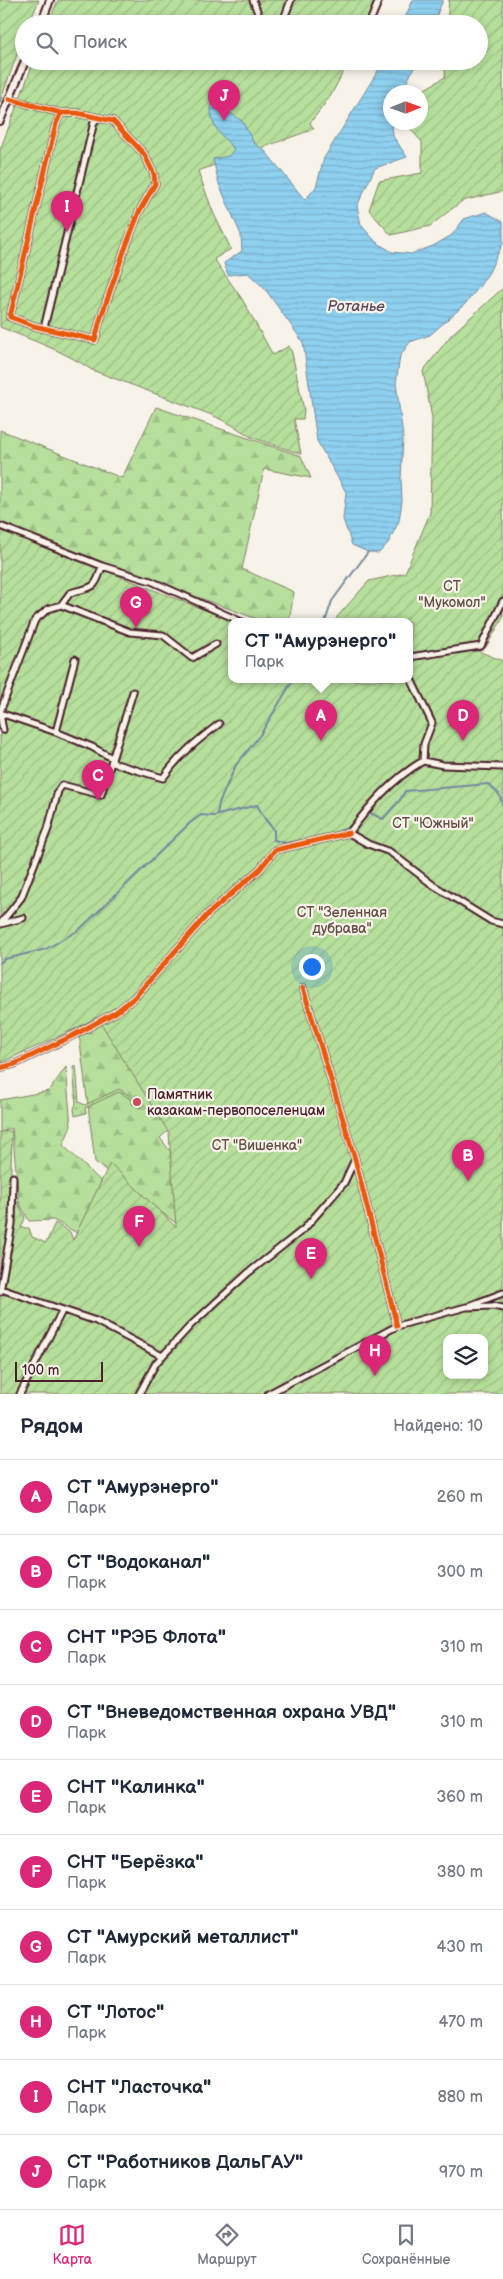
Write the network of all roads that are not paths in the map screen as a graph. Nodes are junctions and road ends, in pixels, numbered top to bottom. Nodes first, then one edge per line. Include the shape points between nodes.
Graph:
1 (50, 0) edge
2 (253, 0) edge
3 (291, 0) edge
4 (378, 0) edge
5 (44, 15) edge
6 (260, 15) edge
7 (285, 15) edge
8 (372, 15) edge
9 (21, 70) edge
10 (9, 99) junction
11 (61, 112) junction
12 (97, 119) junction
13 (0, 121) edge
14 (44, 328) junction
15 (0, 526) edge
16 (102, 566) junction
17 (503, 601) edge
18 (61, 605) junction
19 (233, 618) edge
20 (216, 644) dead end
21 (413, 657) edge
22 (75, 659) dead end
23 (413, 683) edge
24 (133, 692) dead end
25 (0, 713) edge
26 (219, 724) dead end
27 (3, 730) dead end
28 (56, 732) junction
29 (112, 758) junction
30 (423, 761) junction
31 (503, 767) edge
32 (349, 833) junction
33 (23, 918) dead end
34 (0, 924) edge
35 (503, 924) edge
36 (303, 988) dead end
37 (0, 1068) edge
38 (355, 1159) junction
39 (12, 1176) dead end
40 (1, 1280) edge
41 (0, 1291) edge
42 (503, 1293) edge
43 (466, 1307) junction
44 (503, 1308) edge
45 (62, 1310) junction
46 (397, 1326) junction
47 (162, 1356) junction
48 (20, 1394) edge
49 (139, 1394) edge
50 (268, 1394) edge

1 - 5 street
2 - 6 street
3 - 7 street
4 - 8 street
9 - 10 street
10 - 11 street
10 - 13 street
11 - 12 street
11 - 14 street via 10,317
12 - 14 street
12 - 14 street via 113,121 144,154 156,184 139,212 95,340
15 - 16 street
16 - 18 street via 93,588 70,593
16 - 19 street via 151,580
17 - 21 street via 481,646
18 - 20 street via 130,632 163,635 192,658
18 - 25 street via 48,609 35,620
22 - 28 street
23 - 30 street via 432,723 424,744
24 - 29 street
25 - 27 street
25 - 28 street
26 - 29 street via 191,745 163,778 113,763
28 - 29 street
29 - 34 street via 101,795 62,784 21,898
30 - 31 street
30 - 32 street via 401,775
32 - 35 street via 390,852 433,885 491,921
32 - 37 street via 275,850 260,869 208,914 134,998 76,1034
33 - 34 street
36 - 38 street
38 - 46 street
38 - 47 street via 344,1183 304,1228 248,1273
39 - 40 street via 12,1224
40 - 41 street
41 - 45 street
42 - 43 street
43 - 44 street
43 - 46 street
45 - 47 street via 96,1321
45 - 48 street
46 - 50 street
47 - 49 street

